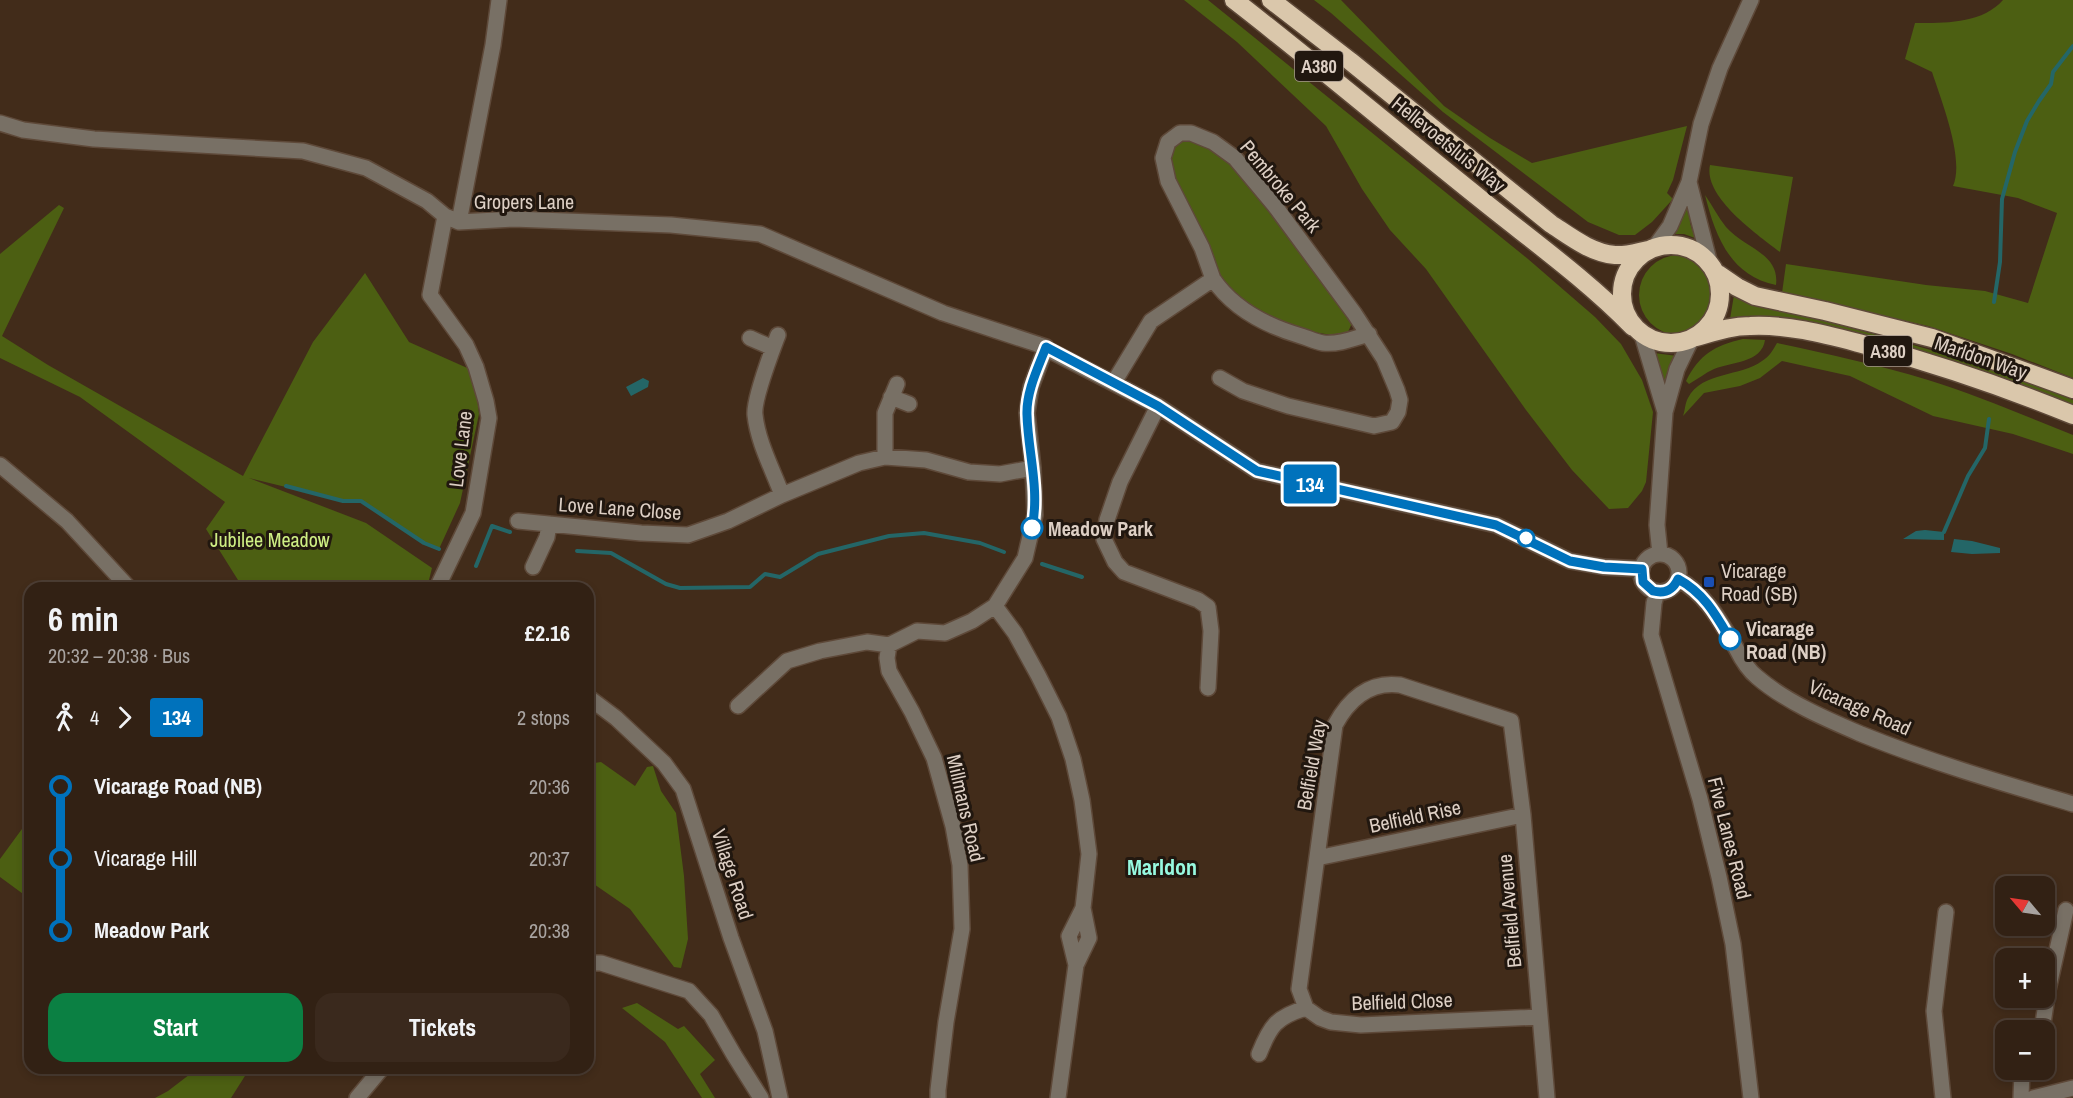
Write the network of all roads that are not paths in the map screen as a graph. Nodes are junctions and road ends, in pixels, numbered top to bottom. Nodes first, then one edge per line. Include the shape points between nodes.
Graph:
1 (499, 0) edge
2 (1234, 0) edge
3 (1271, 0) edge
4 (1750, 0) edge
5 (0, 123) edge
6 (1689, 182) junction
7 (452, 219) junction
8 (1651, 249) junction
9 (1714, 269) junction
10 (1213, 279) junction
11 (1638, 331) junction
12 (1004, 332) dead end
13 (1369, 334) junction
14 (750, 338) dead end
15 (1693, 338) junction
16 (1046, 347) junction
17 (1220, 378) dead end
18 (1121, 386) junction
19 (2073, 389) edge
20 (909, 404) dead end
21 (1158, 406) junction
22 (1665, 412) junction
23 (2073, 415) edge
24 (885, 457) junction
25 (0, 465) edge
26 (1033, 468) junction
27 (782, 495) junction
28 (519, 521) dead end
29 (549, 524) junction
30 (1660, 554) junction
31 (533, 567) dead end
32 (1642, 569) junction
33 (1678, 579) junction
34 (123, 582) edge
35 (440, 582) edge
36 (1657, 592) junction
37 (995, 606) junction
38 (890, 645) junction
39 (1208, 688) dead end
40 (594, 702) edge
41 (738, 706) dead end
42 (1511, 721) joint
43 (2073, 804) edge
44 (1522, 815) junction
45 (1317, 858) junction
46 (2066, 910) dead end
47 (1946, 912) dead end
48 (594, 963) edge
49 (1306, 1008) junction
50 (1539, 1017) junction
51 (2044, 1020) edge
52 (1258, 1054) dead end
53 (366, 1074) edge
54 (376, 1074) edge
55 (2022, 1080) edge
56 (2073, 1088) edge
57 (357, 1098) edge
58 (761, 1098) edge
59 (780, 1098) edge
60 (938, 1098) edge
61 (1058, 1098) edge
62 (1548, 1098) edge
63 (1751, 1098) edge
64 (1943, 1098) edge
65 (2021, 1098) edge
66 (2033, 1098) edge

1 - 7 street, Love Lane via 493,45
2 - 11 highway, Hellevoetsluis Way / A380 via 1601,295
3 - 8 highway, Hellevoetsluis Way / A380 via 1576,241 1617,256
4 - 6 street via 1701,124
5 - 7 street via 23,130 94,139 303,152 366,168
6 - 8 street via 1670,226
6 - 9 street
7 - 16 street, Gropers Lane via 671,225 760,234 943,313
7 - 35 street, Love Lane via 430,295 471,356 489,418 473,513
8 - 9 highway via 1673,245 1687,248 1700,254
8 - 11 highway via 1639,257 1624,278 1622,304
9 - 15 highway via 1721,284 1717,311 1711,323
9 - 19 highway, Marldon Way / A380 via 1755,296 1932,339
10 - 13 street, Pembroke Park via 1230,300 1269,325 1323,343
10 - 13 street, Pembroke Park via 1168,181 1162,158 1167,142 1180,133 1213,142 1235,158
10 - 18 street via 1151,321
11 - 15 highway via 1669,344
11 - 22 street
12 - 16 street
13 - 17 street, Pembroke Park via 1400,400 1392,422 1374,426 1288,406 1243,391
14 - 27 street via 775,341 755,413
15 - 22 street via 1677,369
15 - 23 highway, Marldon Way / A380 via 1748,326 1807,331 1967,374
16 - 18 street
16 - 26 street via 1031,387 1027,413
18 - 21 street
20 - 24 street via 894,391 885,413
21 - 32 street via 1257,471 1496,525 1570,561
21 - 39 street via 1120,482 1104,539 1124,572 1208,607
22 - 30 street via 1657,525
24 - 26 street via 926,460 969,472 1000,474
24 - 27 street via 859,463
25 - 34 street via 67,521
26 - 37 street via 1035,514 1025,558
27 - 29 street, Love Lane Close via 688,535
28 - 29 street, Love Lane Close
29 - 31 street
30 - 32 street via 1648,559
30 - 33 street via 1675,562
32 - 36 street via 1643,582
33 - 36 street via 1672,588
33 - 43 street, Vicarage Road via 1692,586 1711,606 1755,676 1779,693 1828,720 1886,744
36 - 63 street, Five Lanes Road via 1651,635 1719,877 1733,944
37 - 38 street via 945,633 917,630
37 - 61 street via 1015,633 1059,717 1082,800 1089,854 1083,908 1089,938 1076,965
38 - 41 street via 867,642 787,661
38 - 60 street, Millmans Road via 889,671 934,758 960,865 962,929
40 - 59 street, Village Road via 664,764 683,789 765,1031
42 - 44 street, Belfield Avenue
42 - 45 street, Belfield Way via 1400,685 1386,683 1362,693 1335,725
44 - 45 street, Belfield Rise
44 - 50 street, Belfield Avenue
45 - 49 street, Belfield Way via 1299,989
46 - 51 street
47 - 64 street via 1934,1011
48 - 58 street via 689,991 711,1015
49 - 50 street, Belfield Close via 1330,1022 1361,1025
49 - 52 street via 1278,1019
50 - 62 street, Belfield Avenue
53 - 57 street
54 - 57 street
55 - 65 street
56 - 66 street

